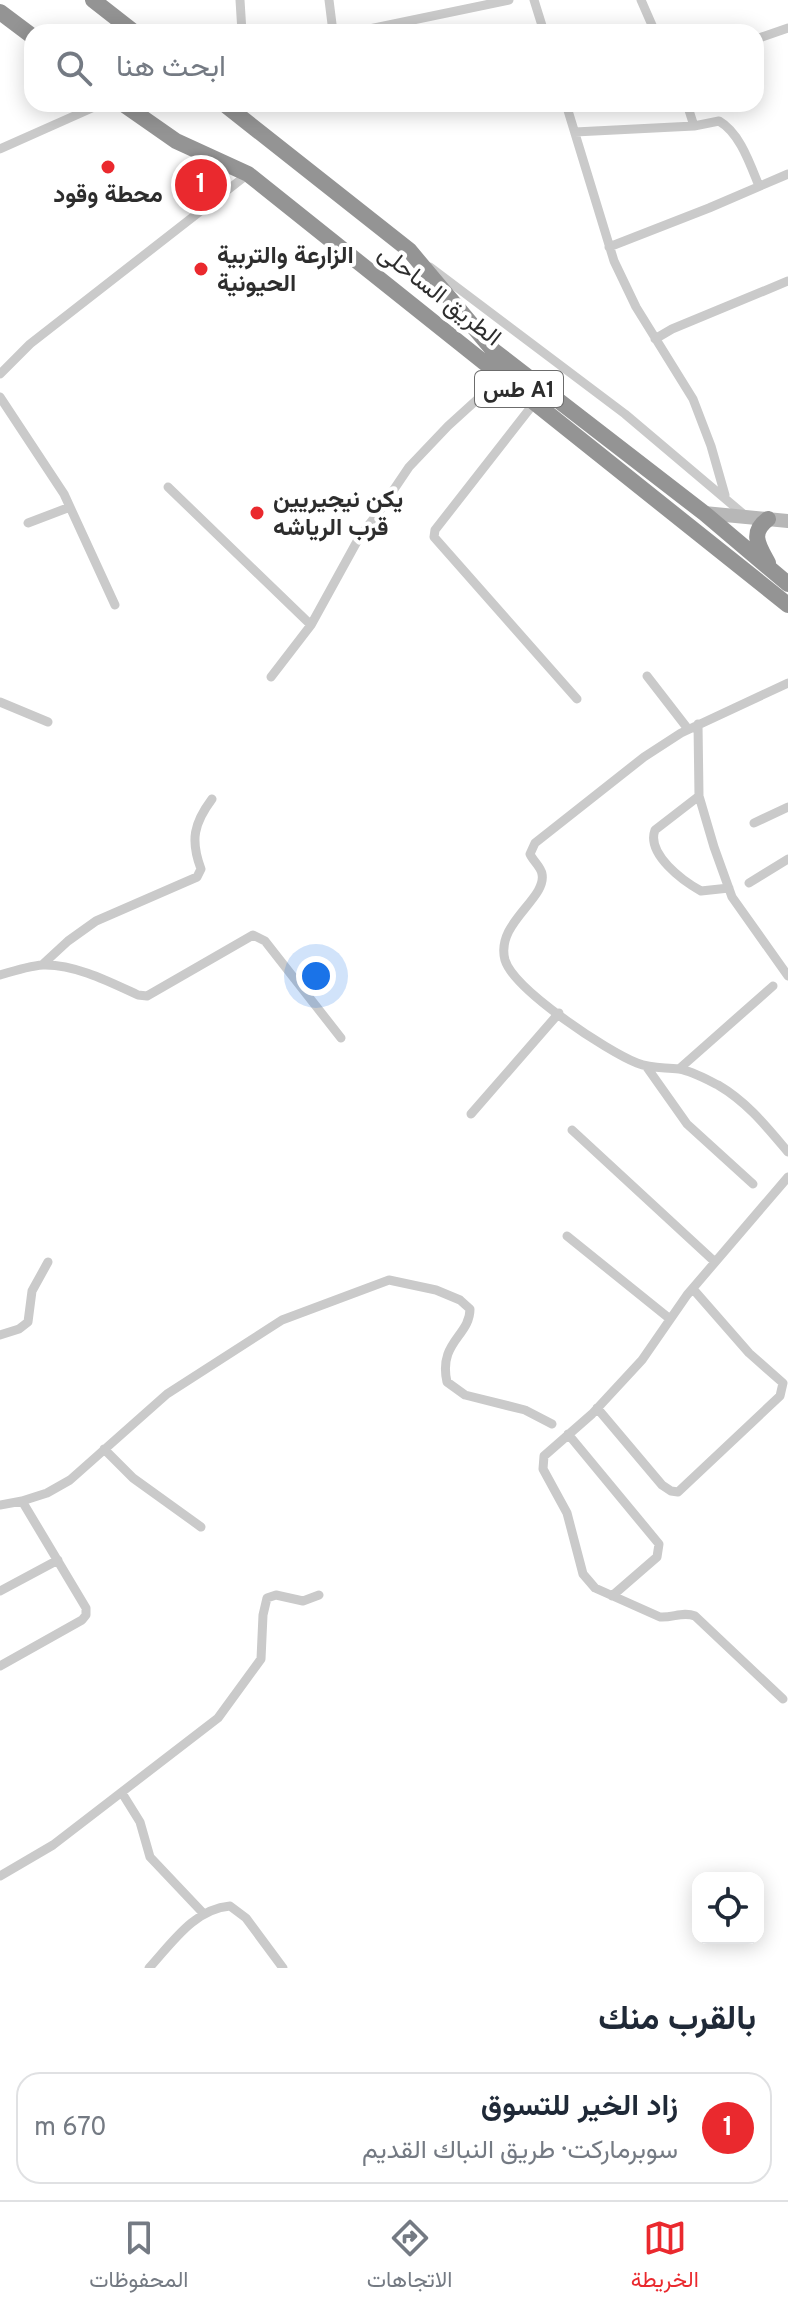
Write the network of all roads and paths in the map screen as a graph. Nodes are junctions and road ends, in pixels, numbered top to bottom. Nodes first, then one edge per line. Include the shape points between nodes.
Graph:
1 (240, 0) edge
2 (329, 0) edge
3 (509, 0) edge
4 (534, 0) edge
5 (641, 0) edge
6 (97, 1) edge
7 (496, 2) edge
8 (0, 12) edge
9 (124, 24) edge
10 (242, 24) edge
11 (332, 24) edge
12 (393, 24) edge
13 (542, 24) edge
14 (652, 24) edge
15 (788, 28) edge
16 (24, 30) edge
17 (764, 36) edge
18 (83, 112) edge
19 (134, 112) edge
20 (234, 112) edge
21 (569, 112) edge
22 (690, 112) edge
23 (694, 126) junction
24 (575, 132) junction
25 (0, 149) edge
26 (248, 174) junction
27 (788, 174) edge
28 (759, 186) junction
29 (609, 247) junction
30 (409, 250) junction
31 (788, 281) edge
32 (655, 339) junction
33 (0, 374) edge
34 (503, 376) junction
35 (0, 397) edge
36 (535, 402) junction
37 (168, 487) dead end
38 (725, 497) junction
39 (70, 507) junction
40 (704, 513) junction
41 (748, 517) junction
42 (768, 519) junction
43 (788, 521) edge
44 (28, 523) dead end
45 (756, 534) junction
46 (773, 571) junction
47 (788, 584) edge
48 (115, 605) dead end
49 (788, 605) edge
50 (311, 625) junction
51 (647, 676) dead end
52 (271, 677) dead end
53 (788, 683) edge
54 (577, 699) dead end
55 (0, 702) edge
56 (48, 722) dead end
57 (693, 727) junction
58 (699, 796) junction
59 (212, 799) dead end
60 (788, 807) edge
61 (754, 823) dead end
62 (788, 859) edge
63 (749, 883) dead end
64 (729, 888) junction
65 (784, 962) edge
66 (42, 965) junction
67 (0, 975) edge
68 (788, 976) edge
69 (773, 986) dead end
70 (559, 1013) junction
71 (341, 1038) dead end
72 (646, 1066) junction
73 (679, 1069) junction
74 (471, 1114) dead end
75 (572, 1130) dead end
76 (788, 1152) edge
77 (788, 1177) edge
78 (753, 1184) dead end
79 (567, 1236) dead end
80 (48, 1262) dead end
81 (715, 1262) junction
82 (693, 1289) junction
83 (670, 1319) junction
84 (0, 1335) edge
85 (597, 1408) junction
86 (552, 1424) dead end
87 (568, 1434) junction
88 (104, 1449) junction
89 (22, 1501) junction
90 (0, 1505) edge
91 (201, 1527) dead end
92 (58, 1560) junction
93 (0, 1591) edge
94 (319, 1595) dead end
95 (612, 1596) junction
96 (0, 1666) edge
97 (783, 1699) dead end
98 (122, 1793) junction
99 (0, 1876) edge
100 (203, 1913) junction
101 (149, 1968) edge
102 (283, 1968) edge

1 - 10 street
2 - 11 street
3 - 7 street
4 - 13 street
5 - 14 street
6 - 9 highway
7 - 12 street
8 - 16 highway
15 - 17 street
18 - 25 street
19 - 26 highway, الطريق الساحلى via 176,141
20 - 30 highway, الطريق الساحلى
21 - 24 street
22 - 23 street
23 - 24 street
23 - 28 street via 719,121 727,126
24 - 29 street
26 - 33 street
26 - 34 highway, الطريق الساحلى / طس A1
27 - 28 street
28 - 29 street
29 - 32 street
30 - 38 street
30 - 40 highway, الطريق الساحلى / طس A1 via 493,350
31 - 32 street
32 - 38 street via 693,399
34 - 36 highway, الطريق الساحلى / طس A1
34 - 50 street via 409,467 360,536
35 - 39 street
36 - 49 highway, الطريق الساحلى / طس A1
36 - 54 street via 434,537
37 - 50 street
38 - 41 street
39 - 44 street
39 - 48 street
40 - 41 street
40 - 46 highway, الطريق الساحلى / طس A1
41 - 42 street
41 - 45 street
42 - 43 street
42 - 45 highway
45 - 46 highway
46 - 47 highway, الطريق الساحلى / طس A1
50 - 52 street
51 - 57 street
53 - 57 street
55 - 56 street
57 - 58 street
57 - 70 street via 644,757 531,850 542,884 508,932 505,962 531,993
58 - 64 street
58 - 64 street via 652,838 667,865 694,887 710,892
59 - 66 street via 197,825 197,877 96,921
60 - 61 street
62 - 63 street
64 - 65 street
65 - 68 street
66 - 67 street
66 - 71 street via 77,971 143,997 258,935
69 - 73 street
70 - 72 street via 586,1036
70 - 74 street
72 - 73 street
72 - 78 street via 687,1124
73 - 76 street via 738,1098
75 - 81 street
77 - 81 street
79 - 83 street
80 - 84 street via 32,1291 28,1322
81 - 82 street
82 - 83 street
82 - 85 street via 783,1383 780,1396 678,1492 662,1485
83 - 85 street via 642,1360
85 - 87 street
86 - 88 street via 525,1410 465,1395 447,1382 444,1367 470,1309 436,1290 389,1280 282,1320 167,1394
87 - 95 street via 544,1456 543,1469 567,1513 583,1574
87 - 95 street via 659,1544 657,1557
88 - 89 street via 70,1480
88 - 91 street via 133,1478
89 - 90 street
89 - 92 street
92 - 93 street
92 - 96 street via 86,1615
94 - 98 street via 303,1601 267,1598 261,1659 218,1718
95 - 97 street via 660,1617 695,1616
98 - 99 street via 53,1845
98 - 100 street via 140,1822 150,1857
100 - 101 street
100 - 102 street via 230,1906 246,1918

